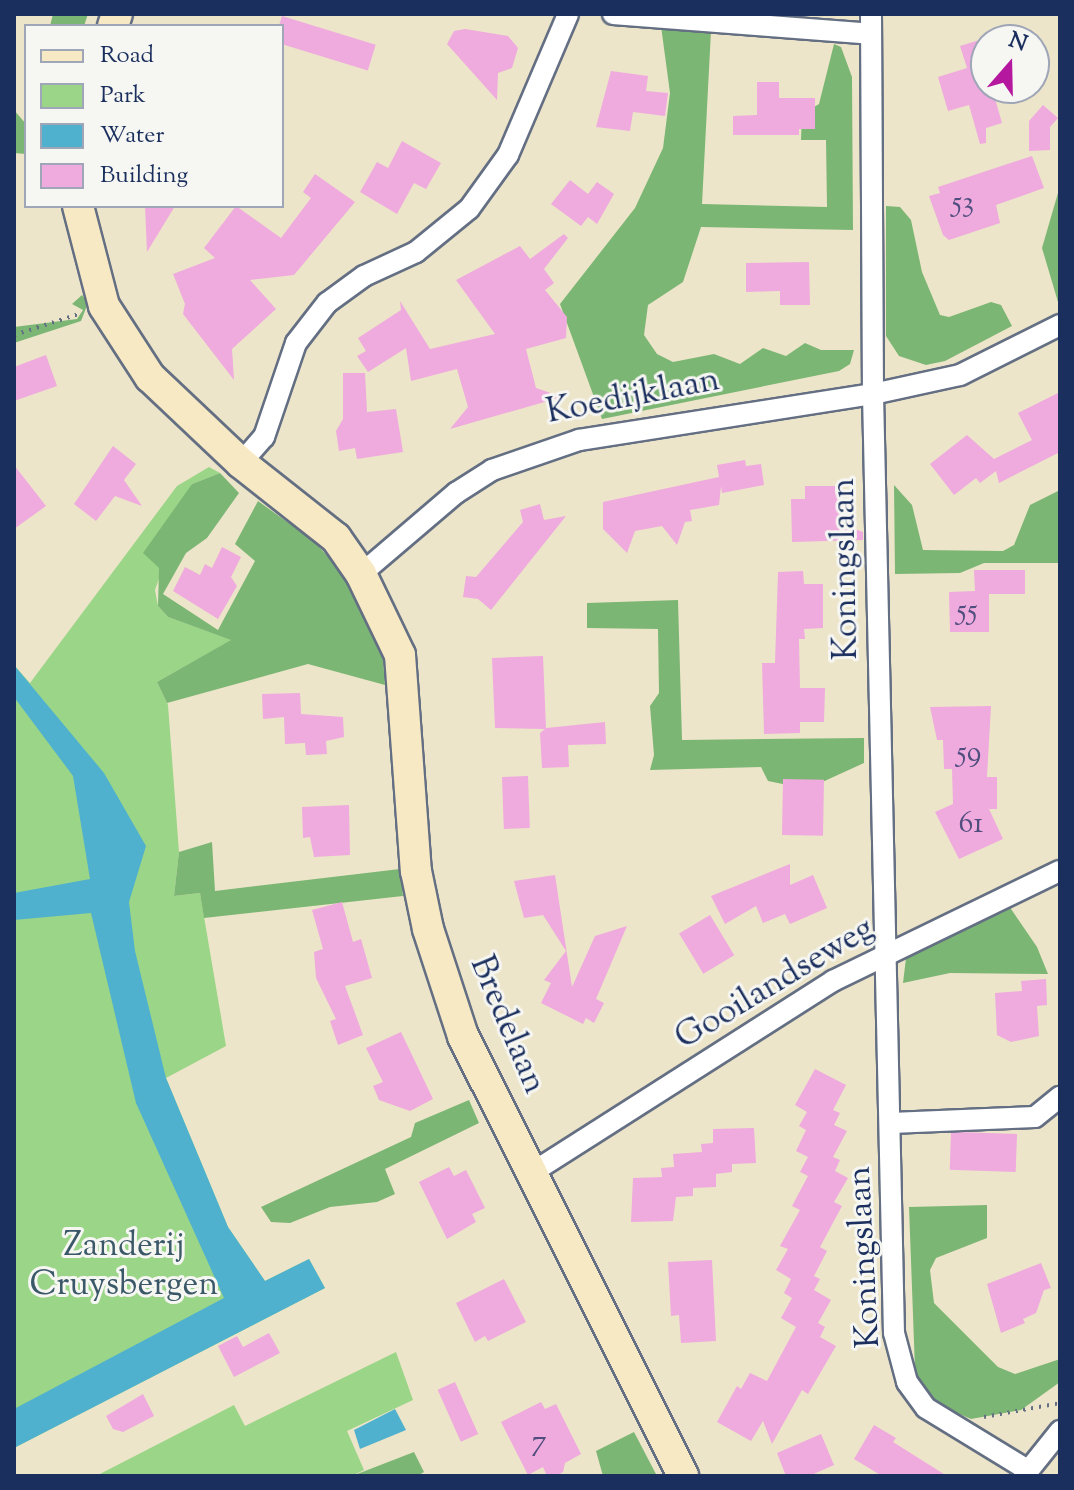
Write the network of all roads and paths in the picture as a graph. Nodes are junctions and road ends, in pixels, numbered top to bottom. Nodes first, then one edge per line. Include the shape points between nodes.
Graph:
1 (568, 14) edge
2 (613, 14) edge
3 (871, 24) edge
4 (79, 208) edge
5 (104, 306) junction
6 (1060, 325) edge
7 (14, 335) edge
8 (873, 394) junction
9 (241, 463) junction
10 (361, 574) junction
11 (1060, 871) edge
12 (887, 952) junction
13 (1060, 1097) edge
14 (891, 1123) junction
15 (533, 1172) junction
16 (1060, 1403) edge
17 (949, 1422) junction
18 (1060, 1431) edge
19 (1025, 1472) edge
20 (683, 1476) edge

1 - 9 street via 508,155 477,199 416,252 364,276 327,303 296,343 264,437
2 - 3 street
3 - 8 street, Koningslaan
4 - 5 main road
5 - 7 path
5 - 9 main road via 150,377
6 - 8 street, Koedijklaan via 960,375
8 - 10 street, Koedijklaan via 579,440 492,470 456,493
8 - 12 street, Koningslaan
9 - 10 main road via 336,538
10 - 15 main road, Bredelaan via 400,655 416,871 428,929 463,1036
11 - 12 street, Gooilandseweg
12 - 14 street, Koningslaan
12 - 15 street, Gooilandseweg
13 - 14 street, Koningslaan via 1035,1117
14 - 17 street, Koningslaan via 894,1333 907,1382 926,1408
15 - 20 main road, Bredelaan via 568,1253
16 - 17 path
17 - 19 street, Koningslaan
18 - 19 street

